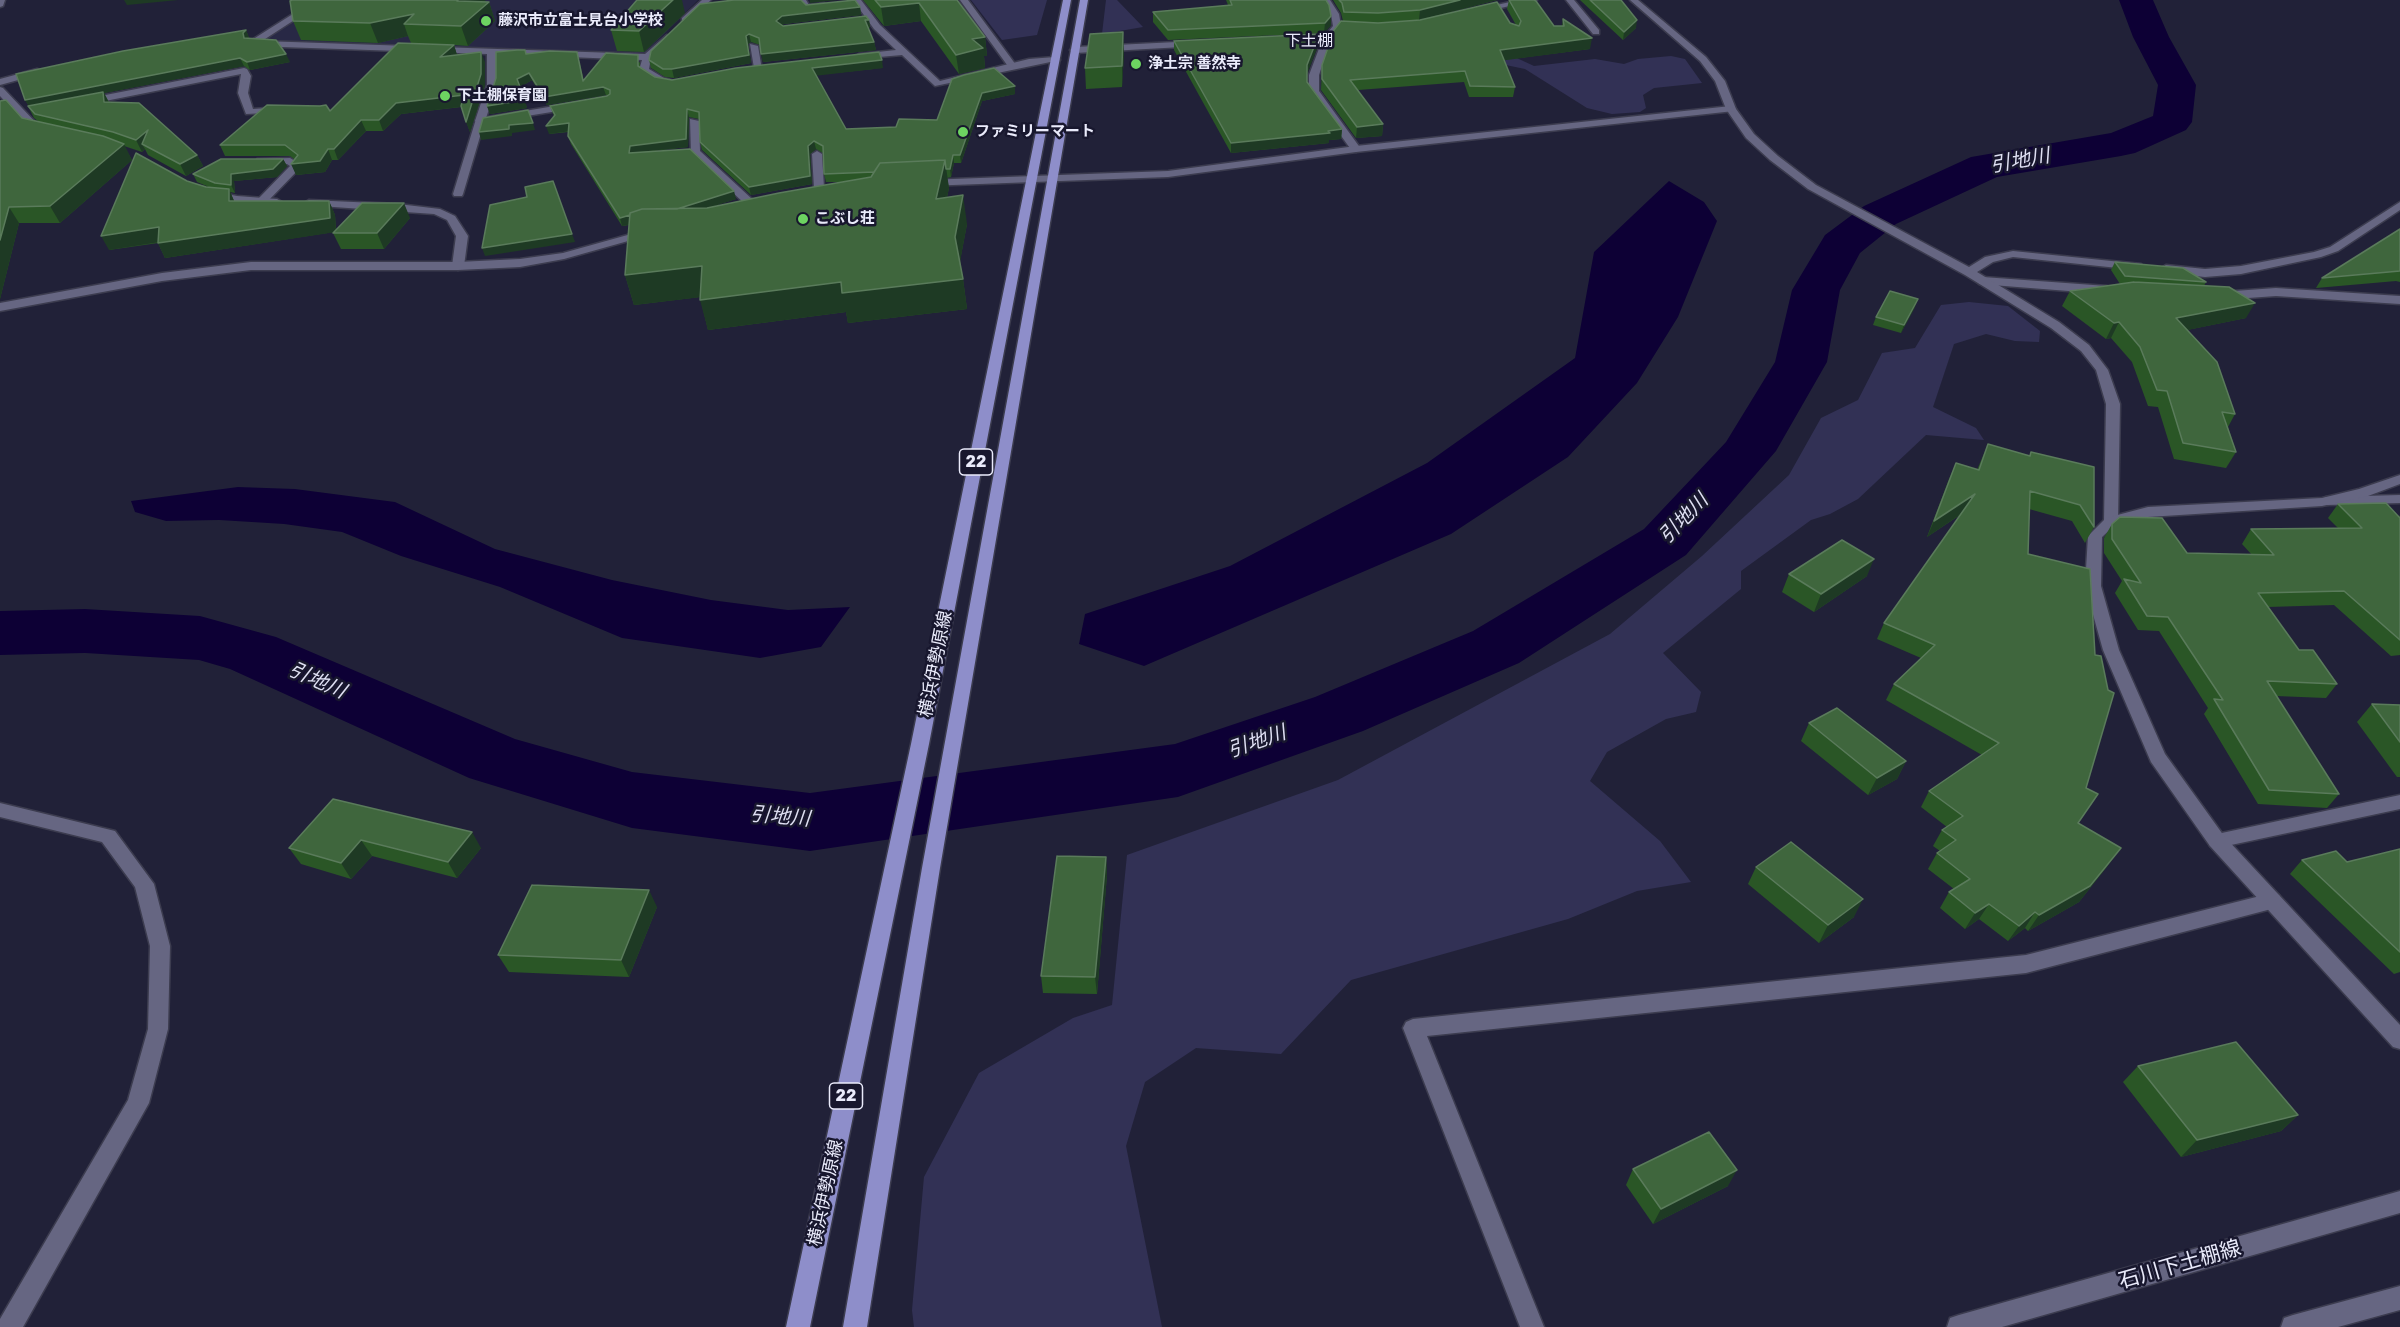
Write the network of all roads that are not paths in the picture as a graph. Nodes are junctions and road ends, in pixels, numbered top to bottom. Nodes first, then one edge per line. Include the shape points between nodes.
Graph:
1 (321, 0) edge
2 (707, 0) edge
3 (802, 0) edge
4 (964, 0) edge
5 (1067, 0) edge
6 (1084, 0) edge
7 (1326, 0) edge
8 (1533, 0) edge
9 (1570, 0) edge
10 (1632, 1) edge
11 (854, 2) edge
12 (838, 4) edge
13 (1498, 5) junction
14 (1539, 8) edge
15 (1469, 12) edge
16 (1503, 14) edge
17 (871, 19) junction
18 (860, 20) edge
19 (274, 30) junction
20 (1596, 32) dead end
21 (242, 35) edge
22 (1317, 38) edge
23 (1328, 38) junction
24 (1205, 43) edge
25 (753, 46) edge
26 (1075, 50) junction
27 (491, 51) junction
28 (903, 52) junction
29 (647, 57) junction
30 (847, 58) edge
31 (1055, 60) junction
32 (770, 67) edge
33 (1013, 67) junction
34 (759, 68) junction
35 (748, 69) edge
36 (46, 70) edge
37 (684, 81) edge
38 (0, 82) edge
39 (0, 90) edge
40 (583, 104) edge
41 (69, 105) edge
42 (1731, 109) junction
43 (290, 110) edge
44 (34, 112) edge
45 (22, 115) junction
46 (480, 121) junction
47 (694, 121) edge
48 (52, 134) edge
49 (1356, 149) junction
50 (817, 154) edge
51 (245, 161) edge
52 (1032, 179) junction
53 (1051, 179) junction
54 (916, 183) edge
55 (818, 188) edge
56 (199, 190) edge
57 (458, 194) dead end
58 (262, 201) junction
59 (748, 201) edge
60 (2400, 205) edge
61 (655, 232) edge
62 (458, 266) junction
63 (1969, 272) junction
64 (1983, 282) junction
65 (2125, 291) edge
66 (2207, 297) edge
67 (2400, 300) edge
68 (0, 307) edge
69 (2400, 479) edge
70 (2400, 499) edge
71 (2369, 500) junction
72 (2322, 502) junction
73 (2384, 516) edge
74 (2112, 521) junction
75 (2400, 802) edge
76 (0, 810) edge
77 (2217, 841) junction
78 (2272, 901) junction
79 (2400, 1040) edge
80 (2400, 1202) edge
81 (2400, 1298) edge
82 (9, 1327) edge
83 (798, 1327) edge
84 (855, 1327) edge
85 (1532, 1327) edge
86 (1959, 1327) edge
87 (2293, 1327) edge

1 - 19 street
2 - 29 street
3 - 12 street via 807,8
4 - 33 street
5 - 31 main road, 横浜伊勢原線 / 22
6 - 26 main road, 横浜伊勢原線 / 22
7 - 23 street via 1342,26
8 - 13 street
8 - 14 street
9 - 20 street
10 - 42 street via 1703,60 1720,81
11 - 17 street
13 - 15 street
13 - 16 street
17 - 18 street
17 - 28 street
19 - 21 street
19 - 27 street via 252,43
22 - 23 street
23 - 49 street via 1314,75 1314,91
24 - 26 street
25 - 34 street
26 - 53 main road, 横浜伊勢原線 / 22
27 - 29 street
27 - 46 street via 492,85
28 - 30 street
28 - 33 street via 938,84
29 - 37 street via 644,70 661,81
31 - 33 street
31 - 52 main road, 横浜伊勢原線 / 22
32 - 34 street
34 - 35 street
36 - 38 street
39 - 45 street
40 - 46 street
41 - 43 street via 244,71 243,93 249,112
42 - 49 street
42 - 63 street via 1750,135 1812,187
44 - 45 street
45 - 48 street via 36,129
46 - 57 street
47 - 59 street via 689,153
49 - 53 street via 1168,174
50 - 55 street
51 - 58 street via 290,161 296,166
52 - 53 street
52 - 54 street
52 - 83 main road, 横浜伊勢原線 / 22 via 920,744
53 - 84 main road, 横浜伊勢原線 / 22
56 - 58 street
58 - 62 street via 436,212 451,218 462,236
60 - 63 street via 2334,249 2241,270 2205,273 2013,254 1989,259
61 - 62 street via 564,256
62 - 68 street via 251,266 162,277
63 - 64 street
64 - 65 street
64 - 74 street via 2055,325 2085,348 2102,369 2113,404
66 - 67 street via 2276,292
69 - 72 street
70 - 71 street
71 - 72 street
71 - 73 street
72 - 74 street via 2148,512
74 - 77 street via 2095,536 2093,586 2111,650 2157,757
75 - 77 street
76 - 82 street via 108,836 144,884 160,946 158,1029 138,1103
77 - 78 street
78 - 79 street
78 - 85 street via 2026,964 1413,1028
80 - 86 street, 石川下土棚線
81 - 87 street

